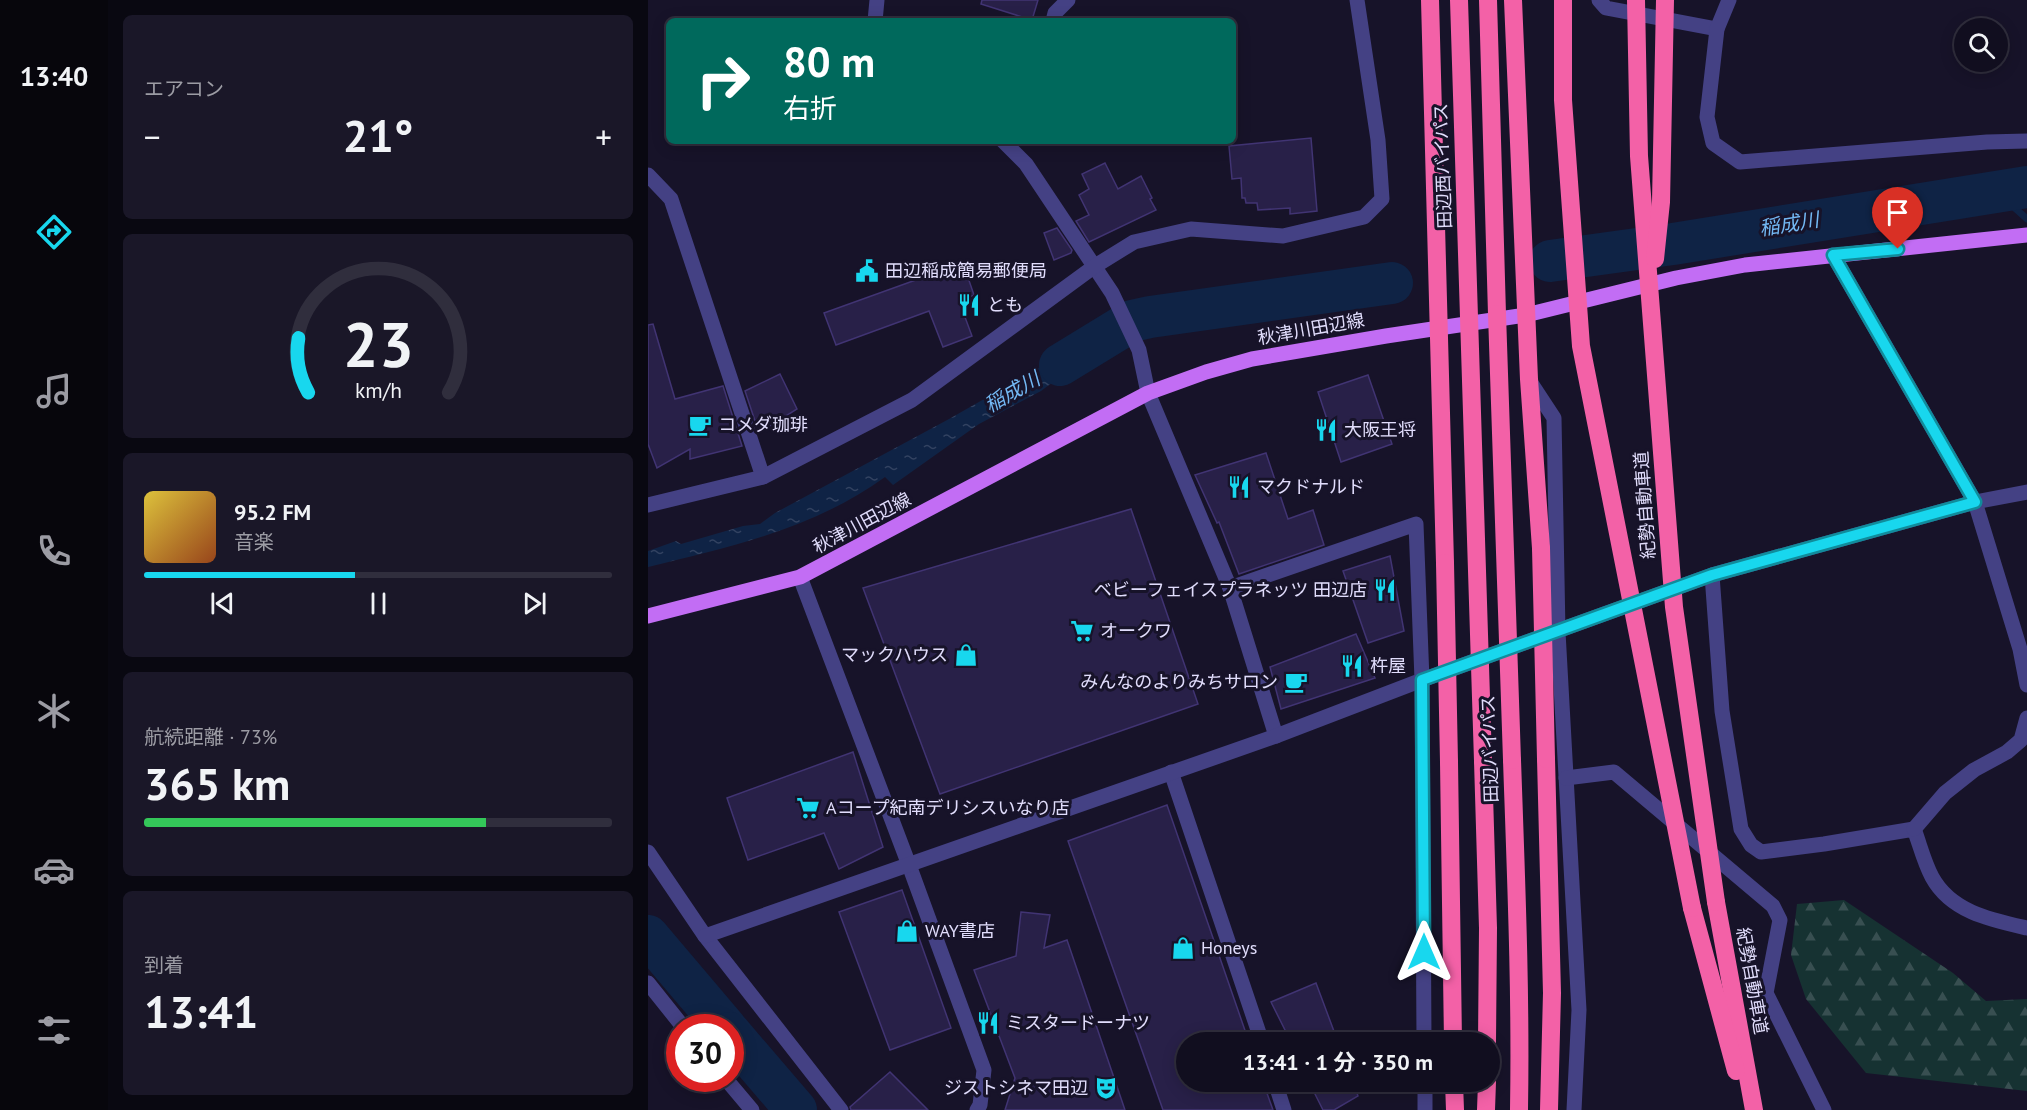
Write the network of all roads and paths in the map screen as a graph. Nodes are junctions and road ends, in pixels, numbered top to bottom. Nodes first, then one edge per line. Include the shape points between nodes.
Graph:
1 (877, 0) edge
2 (1068, 0) edge
3 (1358, 0) edge
4 (1459, 0) edge
5 (1488, 0) edge
6 (1563, 0) edge
7 (1599, 0) edge
8 (1636, 0) edge
9 (1665, 0) edge
10 (1730, 0) edge
11 (1514, 3) edge
12 (1430, 4) edge
13 (1055, 11) edge
14 (875, 18) edge
15 (1717, 29) junction
16 (2027, 141) edge
17 (1010, 144) edge
18 (648, 175) edge
19 (2027, 235) edge
20 (1833, 255) junction
21 (1095, 266) junction
22 (1650, 304) junction
23 (1526, 315) junction
24 (1438, 329) junction
25 (1469, 331) joint
26 (1529, 379) junction
27 (1149, 393) junction
28 (763, 477) junction
29 (2027, 492) edge
30 (1975, 502) junction
31 (648, 505) edge
32 (1712, 575) junction
33 (800, 577) junction
34 (1230, 588) junction
35 (648, 616) edge
36 (1558, 632) junction
37 (1422, 680) junction
38 (2027, 685) edge
39 (2027, 718) edge
40 (1276, 736) junction
41 (1171, 772) junction
42 (1566, 778) junction
43 (1914, 829) junction
44 (648, 852) edge
45 (909, 865) junction
46 (2027, 928) edge
47 (705, 936) junction
48 (648, 982) edge
49 (673, 1014) edge
50 (1259, 1032) edge
51 (1424, 1032) edge
52 (1453, 1032) edge
53 (1487, 1032) edge
54 (737, 1092) edge
55 (1278, 1092) edge
56 (1425, 1092) edge
57 (1454, 1092) edge
58 (1486, 1092) edge
59 (752, 1110) edge
60 (842, 1110) edge
61 (977, 1110) edge
62 (1284, 1110) edge
63 (1425, 1110) edge
64 (1455, 1110) edge
65 (1486, 1110) edge
66 (1519, 1110) edge
67 (1549, 1110) edge
68 (1574, 1110) edge
69 (1746, 1110) edge
70 (1754, 1110) edge
71 (1824, 1110) edge

1 - 14 street
2 - 13 street
3 - 21 street via 1378,140 1382,200 1364,217 1283,236 1191,229 1134,242
4 - 25 highway, 田辺西バイパス, bridge
5 - 66 highway, 田辺バイパス, bridge via 1518,932
6 - 69 highway, bridge via 1563,100 1581,346 1692,908
7 - 15 street via 1606,8
8 - 22 highway, 紀勢自動車道, bridge via 1638,156
9 - 22 highway, bridge via 1661,202
10 - 15 street
11 - 23 highway
12 - 24 highway
15 - 16 street via 1707,117 1713,143 1740,162
17 - 21 street
18 - 28 street via 671,199
19 - 20 main road, 秋津川田辺線
20 - 23 main road, 秋津川田辺線 via 1687,276
20 - 30 street
21 - 27 street via 1112,292 1138,350
21 - 28 street via 912,400
22 - 70 highway, 紀勢自動車道, bridge via 1674,607 1716,902
23 - 24 main road, 秋津川田辺線
23 - 26 highway
24 - 27 main road, 秋津川田辺線 via 1252,359
24 - 52 highway, bridge
25 - 53 highway, 田辺バイパス, bridge via 1488,928
26 - 36 street via 1554,418
26 - 67 highway, bridge via 1541,548 1552,993
27 - 33 main road, 秋津川田辺線
27 - 34 street
28 - 31 street
29 - 30 street
30 - 32 street
30 - 38 street via 2020,649
32 - 36 street
32 - 43 street via 1722,711 1741,829 1751,845 1761,852
33 - 35 main road, 秋津川田辺線
33 - 45 street
34 - 37 street via 1416,524
34 - 40 street
36 - 37 street
36 - 42 street
37 - 40 street
37 - 51 street
39 - 43 street via 2020,740 1945,793
40 - 41 street
41 - 45 street
41 - 50 street
42 - 68 street via 1579,1010
42 - 71 street via 1614,772 1773,906 1780,920 1766,993
43 - 46 street via 1932,878 1955,904 1991,920
44 - 47 street
45 - 47 street
45 - 61 street via 984,1070
47 - 60 street
48 - 49 street
54 - 59 street
55 - 62 street
56 - 63 street
57 - 64 highway
58 - 65 highway

